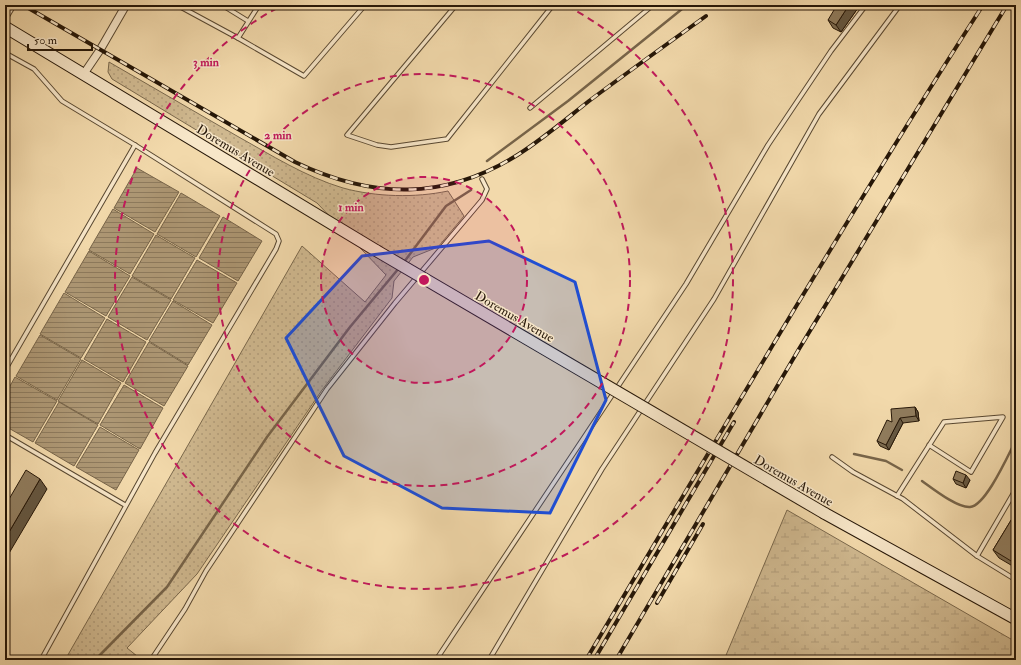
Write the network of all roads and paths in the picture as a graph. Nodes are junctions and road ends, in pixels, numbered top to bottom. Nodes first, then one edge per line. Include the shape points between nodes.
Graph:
1 (14, 5) edge
2 (126, 5) edge
3 (177, 5) edge
4 (222, 5) edge
5 (259, 5) edge
6 (365, 5) edge
7 (456, 5) edge
8 (553, 5) edge
9 (653, 5) edge
10 (866, 5) edge
11 (900, 5) edge
12 (5, 20) edge
13 (248, 21) junction
14 (5, 27) edge
15 (238, 38) junction
16 (5, 53) edge
17 (83, 75) junction
18 (530, 108) dead end
19 (135, 145) junction
20 (482, 179) dead end
21 (5, 370) edge
22 (5, 435) edge
23 (930, 445) junction
24 (832, 458) dead end
25 (1016, 489) edge
26 (897, 496) junction
27 (125, 505) junction
28 (977, 556) junction
29 (1016, 580) edge
30 (1016, 619) edge
31 (41, 660) edge
32 (151, 660) edge
33 (436, 660) edge
34 (488, 660) edge

1 - 12 lane
2 - 17 street
3 - 15 lane
4 - 13 lane
5 - 13 lane
6 - 15 lane via 304,76
7 - 8 lane via 347,135 391,147 447,139
9 - 18 lane
10 - 33 lane via 831,51 768,145 686,284
11 - 34 lane via 819,114 714,299 602,469
13 - 15 lane
14 - 17 main road, Doremus Avenue
16 - 19 lane via 34,69 62,101
17 - 30 main road, Doremus Avenue, bridge via 824,513
19 - 21 lane
19 - 27 lane via 276,234 279,241
20 - 32 lane via 487,189 482,200 327,389 206,571 185,609
22 - 27 lane
23 - 23 lane via 944,422 1003,417 971,472
23 - 26 lane
24 - 26 lane
25 - 28 lane
26 - 28 lane
27 - 31 lane
28 - 29 lane

